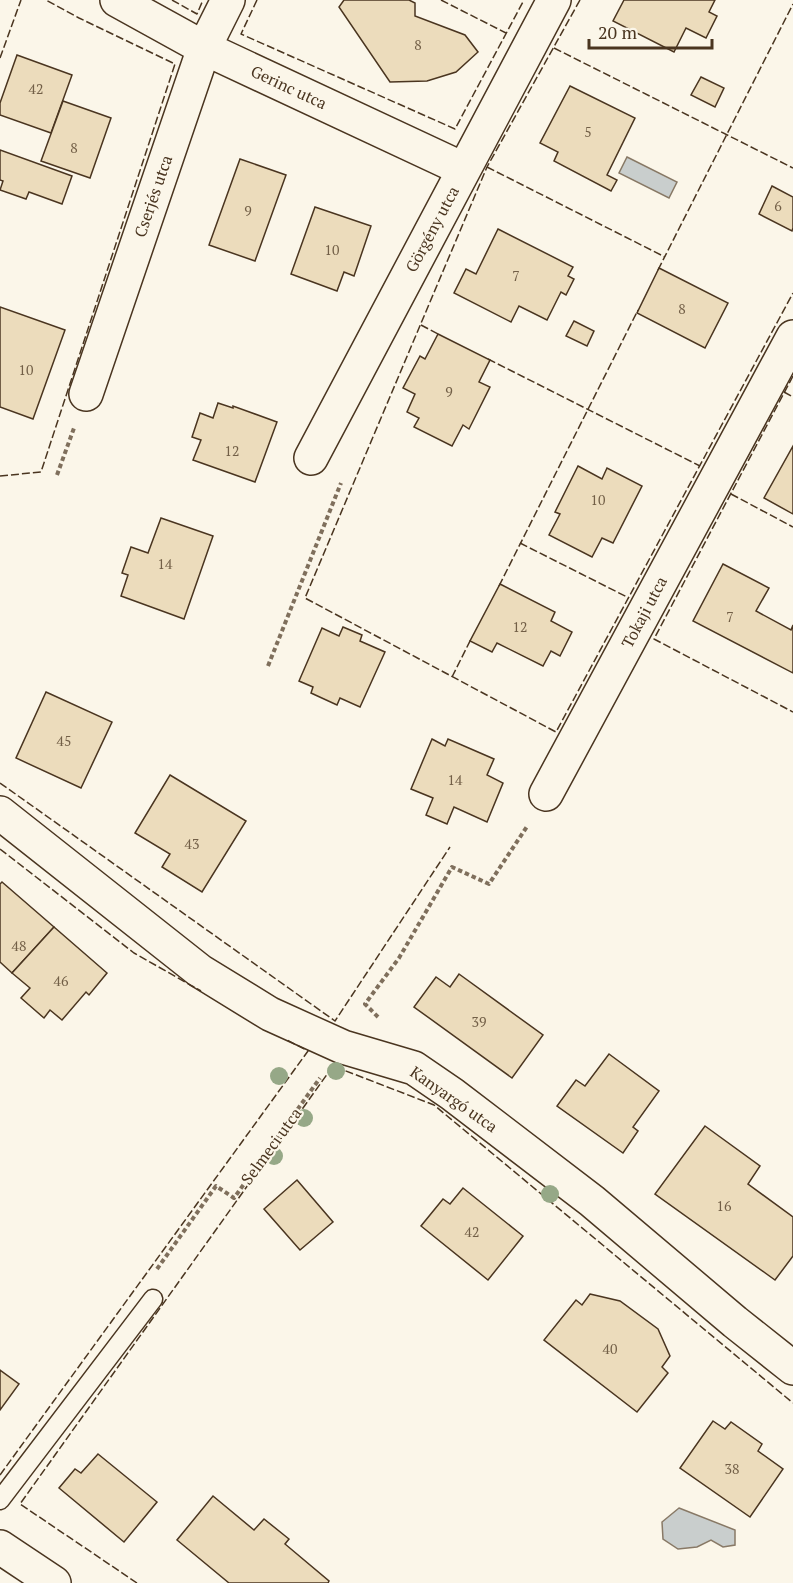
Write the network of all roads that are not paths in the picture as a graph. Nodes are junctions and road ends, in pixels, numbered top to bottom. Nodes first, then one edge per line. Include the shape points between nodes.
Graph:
1 (117, 0) edge
2 (228, 0) edge
3 (554, 0) edge
4 (204, 48) junction
5 (463, 169) junction
6 (793, 337) edge
7 (86, 394) dead end
8 (311, 458) dead end
9 (546, 794) road end
10 (0, 813) edge
11 (153, 1299) dead end
12 (793, 1368) edge
13 (0, 1500) edge
14 (0, 1547) edge
15 (54, 1583) edge

1 - 4 street, Gerinc utca
2 - 4 street, Cserjés utca
3 - 5 street, Görgény utca
4 - 5 street, Gerinc utca
4 - 7 street, Cserjés utca
5 - 8 street, Görgény utca
6 - 9 street, Tokaji utca
10 - 12 street, Kanyargó utca via 200,971 270,1014 343,1047 414,1068 452,1094 592,1201
11 - 13 lane
14 - 15 street

